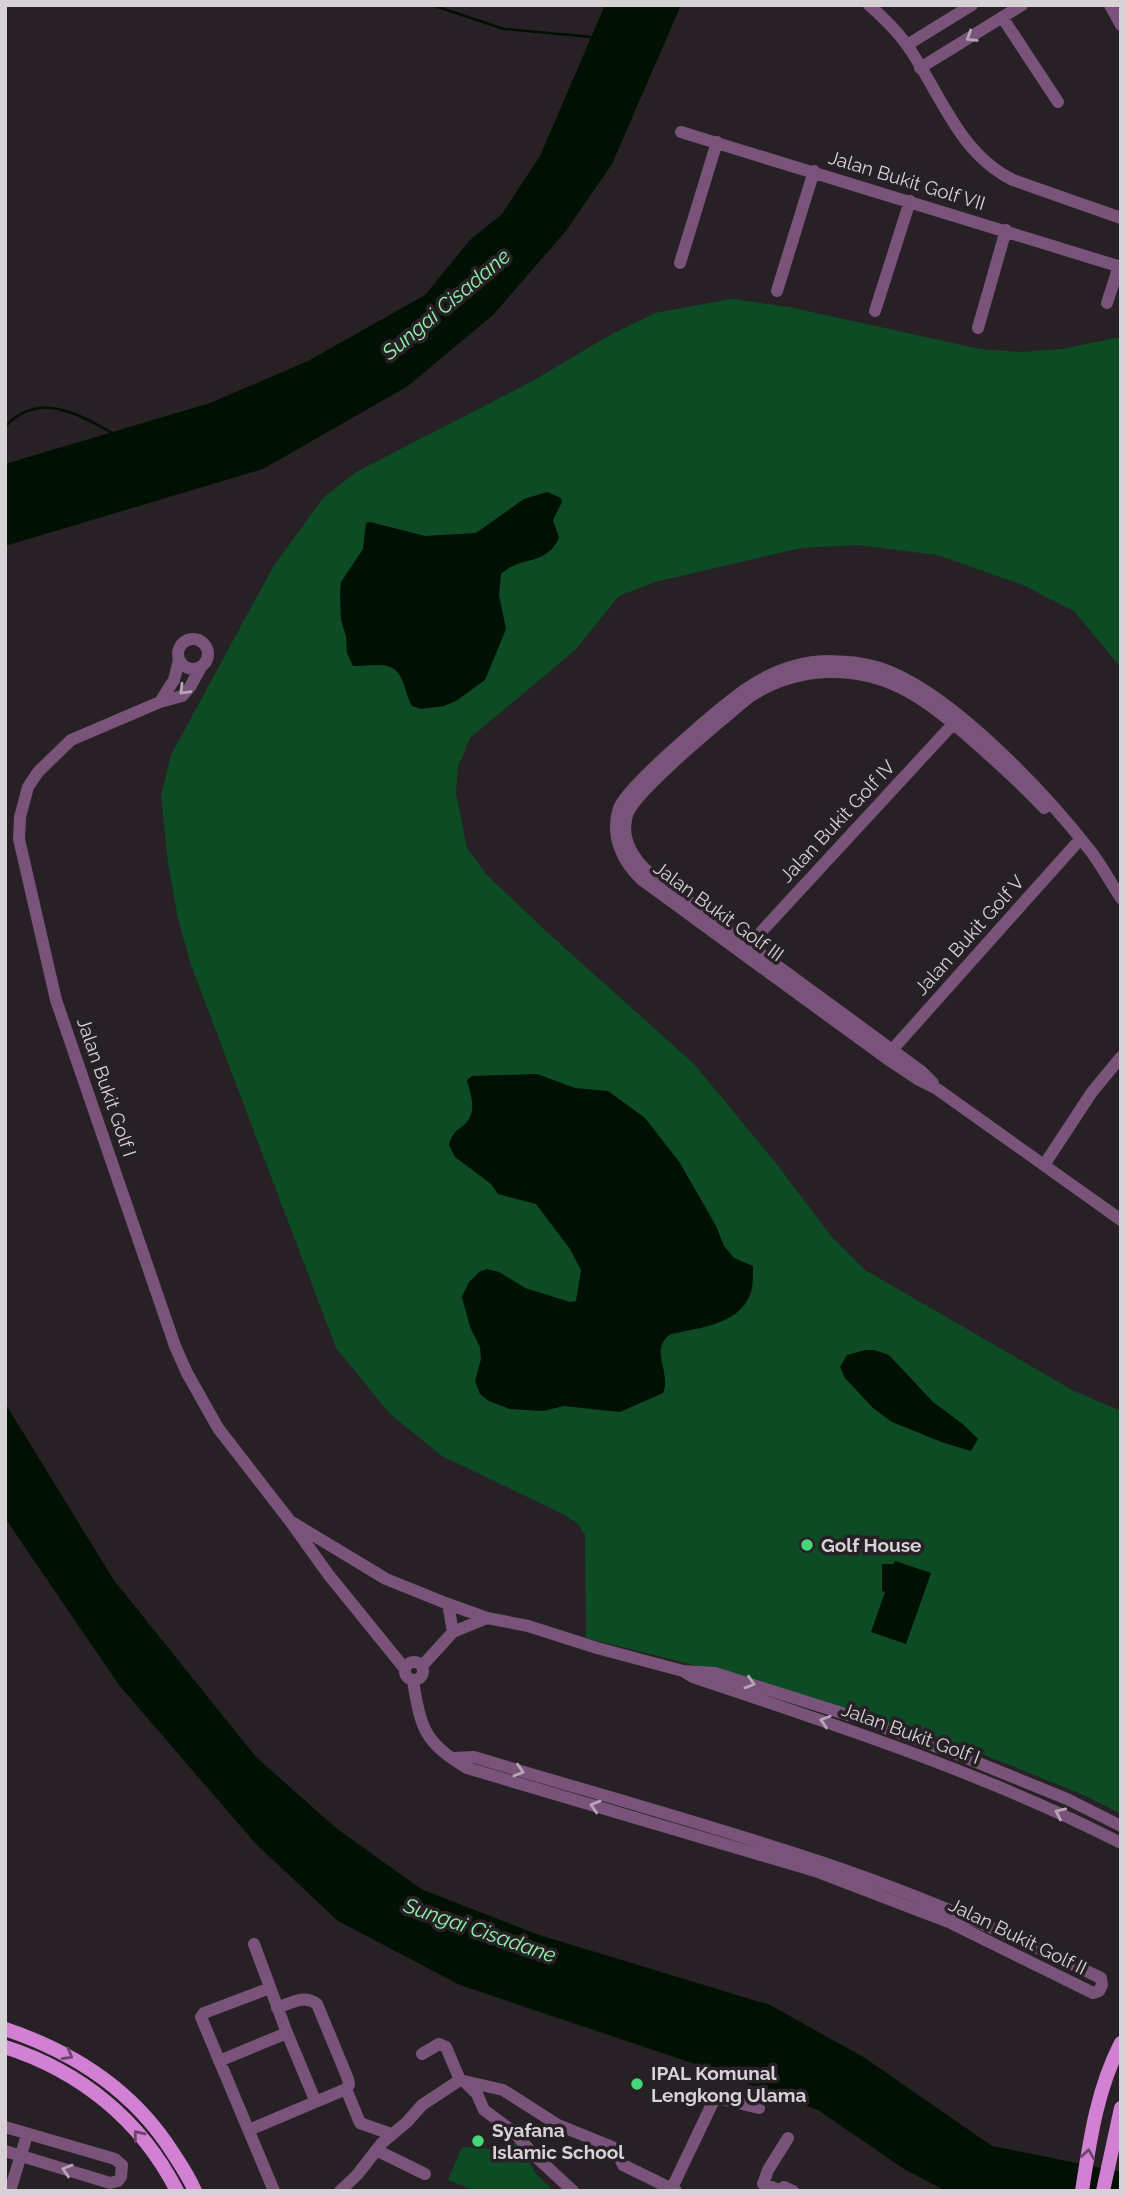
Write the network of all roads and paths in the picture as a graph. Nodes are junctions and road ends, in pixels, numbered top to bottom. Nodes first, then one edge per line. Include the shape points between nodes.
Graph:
1 (869, 5) edge
2 (972, 5) edge
3 (1022, 5) edge
4 (1110, 5) edge
5 (1002, 17) junction
6 (1121, 25) edge
7 (907, 46) junction
8 (920, 68) junction
9 (1058, 102) dead end
10 (681, 132) dead end
11 (717, 142) junction
12 (814, 171) junction
13 (910, 201) junction
14 (1121, 218) edge
15 (1006, 230) junction
16 (680, 263) dead end
17 (1120, 267) edge
18 (777, 291) dead end
19 (1107, 303) dead end
20 (875, 312) dead end
21 (978, 328) dead end
22 (179, 660) junction
23 (201, 667) junction
24 (160, 702) junction
25 (953, 724) junction
26 (1075, 845) junction
27 (1105, 875) junction
28 (1121, 898) edge
29 (748, 945) junction
30 (892, 1050) junction
31 (1121, 1057) edge
32 (937, 1089) junction
33 (1044, 1165) junction
34 (1121, 1220) edge
35 (290, 1521) junction
36 (341, 1553) junction
37 (328, 1574) junction
38 (448, 1604) junction
39 (486, 1618) junction
40 (453, 1632) junction
41 (422, 1666) junction
42 (405, 1669) junction
43 (683, 1671) junction
44 (413, 1681) junction
45 (453, 1758) junction
46 (1121, 1826) edge
47 (1121, 1843) edge
48 (254, 1944) dead end
49 (270, 1988) junction
50 (277, 2008) junction
51 (5, 2029) edge
52 (287, 2033) junction
53 (1121, 2043) edge
54 (5, 2047) edge
55 (425, 2053) dead end
56 (219, 2061) junction
57 (461, 2082) junction
58 (346, 2089) junction
59 (315, 2100) junction
60 (759, 2108) dead end
61 (1119, 2114) edge
62 (5, 2127) edge
63 (248, 2130) junction
64 (391, 2134) junction
65 (27, 2135) junction
66 (788, 2138) dead end
67 (376, 2150) junction
68 (5, 2151) edge
69 (19, 2155) junction
70 (425, 2174) dead end
71 (674, 2189) edge
72 (10, 2191) edge
73 (177, 2191) edge
74 (195, 2191) edge
75 (274, 2191) edge
76 (340, 2191) edge
77 (573, 2191) edge
78 (793, 2191) edge
79 (1082, 2191) edge
80 (1103, 2191) edge

1 - 7 street
2 - 7 street
3 - 5 street
4 - 6 street
5 -> 8 street
5 - 9 street
7 - 8 street
8 - 14 street via 970,147 996,171
10 - 11 street, Jalan Bukit Golf VII
11 - 12 street, Jalan Bukit Golf VII
11 - 16 street
12 - 13 street, Jalan Bukit Golf VII
12 - 18 street
13 - 15 street, Jalan Bukit Golf VII
13 - 20 street
15 - 17 street, Jalan Bukit Golf VII
15 - 21 street
17 - 19 street
22 - 23 street via 186,667
22 - 23 street via 178,650 184,642 198,640 208,650
22 - 24 street via 174,681
23 -> 24 street, Jalan Bukit Golf I via 181,696
24 - 35 street, Jalan Bukit Golf I via 71,740 37,772 22,803 19,839 56,1000 175,1346 218,1428
25 - 26 street, Jalan Bukit Golf III via 1040,804
25 - 29 street, Jalan Bukit Golf IV
25 - 29 street, Jalan Bukit Golf III via 915,695 877,677 850,672 803,674 748,698 640,795 626,825 627,842 638,862
26 - 27 street, Jalan Bukit Golf III
26 - 30 street, Jalan Bukit Golf V
27 - 28 street, Jalan Bukit Golf III
27 - 32 street, Jalan Bukit Golf III via 1056,810 986,740 904,677 872,665 806,663 770,674 731,700 624,799 617,819 618,840 634,873 886,1058
29 - 30 street, Jalan Bukit Golf III
30 - 32 street, Jalan Bukit Golf III
31 - 33 street
32 - 33 street, Jalan Bukit Golf III
33 - 34 street, Jalan Bukit Golf III
35 - 36 street, Jalan Bukit Golf I
35 - 37 street, Jalan Bukit Golf I
36 - 37 street
36 - 38 street, Jalan Bukit Golf I via 386,1579
37 - 42 street, Jalan Bukit Golf I
38 - 39 street, Jalan Bukit Golf I
38 - 40 street
39 - 40 street
39 - 43 street, Jalan Bukit Golf I
40 - 41 street
41 - 42 street via 411,1662
41 - 44 street via 424,1672
42 - 44 street via 405,1676
43 -> 46 street, Jalan Bukit Golf I via 715,1673 877,1725 1068,1799
47 -> 43 street, Jalan Bukit Golf I via 949,1767
44 - 45 street, Jalan Bukit Golf II via 426,1735
45 -> 45 street, Jalan Bukit Golf II via 474,1757 843,1870 1016,1938 1101,1978 1102,1985 1093,1993 951,1923 815,1871 467,1768
48 - 49 street
49 - 50 street
49 - 56 street via 201,2017
50 - 52 street
50 - 58 street via 303,1999 317,2004 348,2079
51 -> 74 main road via 67,2054 132,2101 163,2138
52 - 56 street
52 - 59 street
79 -> 53 main road via 1094,2117
73 -> 54 main road via 120,2112 58,2069
55 - 57 street via 439,2045 449,2051
56 - 63 street
57 - 64 street via 422,2105
57 - 71 street via 503,2090 558,2125 615,2148 623,2165
57 - 77 street via 477,2094 484,2110 516,2133
58 - 59 street
58 - 64 street via 360,2123
59 - 63 street
60 - 71 street via 717,2098
61 - 80 main road
62 - 65 street
63 - 75 street
64 - 67 street
65 - 69 street
65 -> 69 street via 115,2159 122,2165 121,2177 110,2183
66 - 78 street via 763,2184
67 - 70 street
67 - 76 street
68 - 69 street
69 - 72 street

